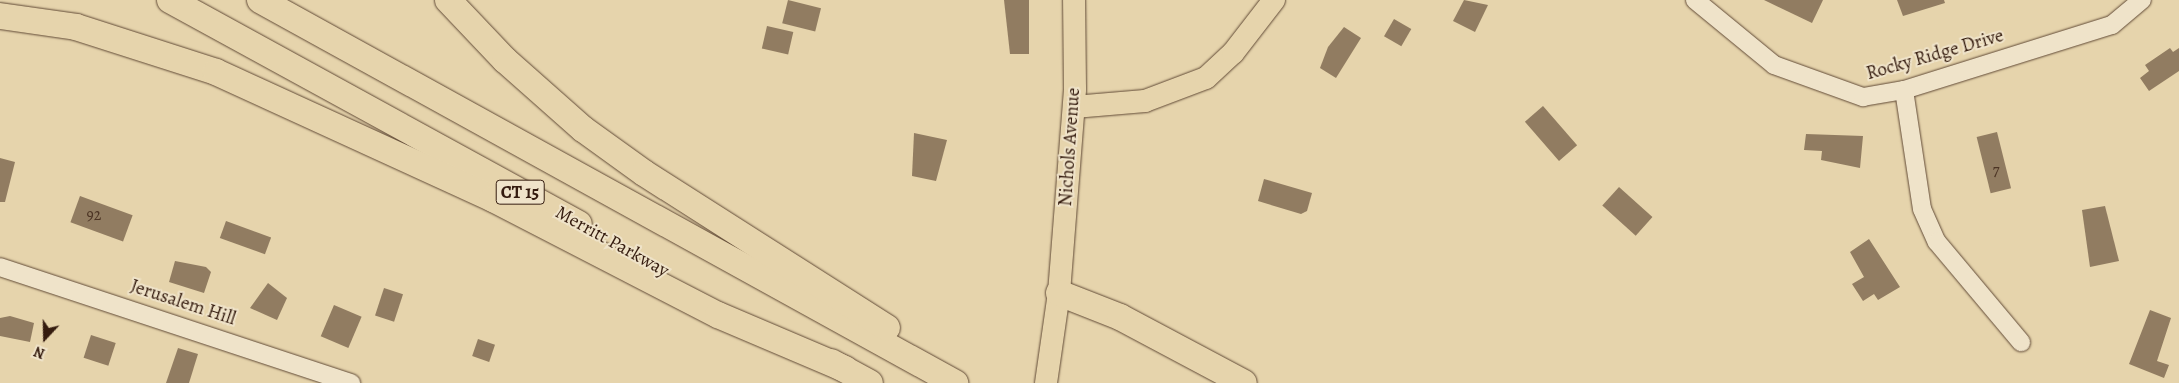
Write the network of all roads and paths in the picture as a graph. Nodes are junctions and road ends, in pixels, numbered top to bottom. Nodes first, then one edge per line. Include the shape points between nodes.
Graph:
1 (170, 0) edge
2 (260, 0) edge
3 (448, 0) edge
4 (1074, 0) edge
5 (1274, 0) edge
6 (1695, 0) edge
7 (2142, 0) edge
8 (0, 16) edge
9 (1904, 90) junction
10 (1074, 107) junction
11 (0, 266) edge
12 (1059, 293) junction
13 (2021, 342) dead end
14 (845, 369) junction
15 (948, 380) edge
16 (351, 383) edge
17 (870, 383) edge
18 (1046, 383) edge
19 (1244, 383) edge

1 - 14 highway, Merritt Parkway / CT 15
2 - 15 highway, CT 15
3 - 15 highway via 511,66 583,129 644,173 885,326
4 - 10 main road, Nichols Avenue
5 - 10 main road via 1233,53 1206,78 1145,101
6 - 9 street, Rocky Ridge Drive via 1774,65 1863,97
7 - 9 street, Rocky Ridge Drive via 2112,25
8 - 14 highway via 76,27 216,72 484,195 718,315
9 - 13 street via 1922,210 1937,242
10 - 12 main road, Nichols Avenue
11 - 16 street, Jerusalem Hill
12 - 18 main road, Nichols Avenue
12 - 19 highway via 1120,317
14 - 17 highway, Merritt Parkway / CT 15

